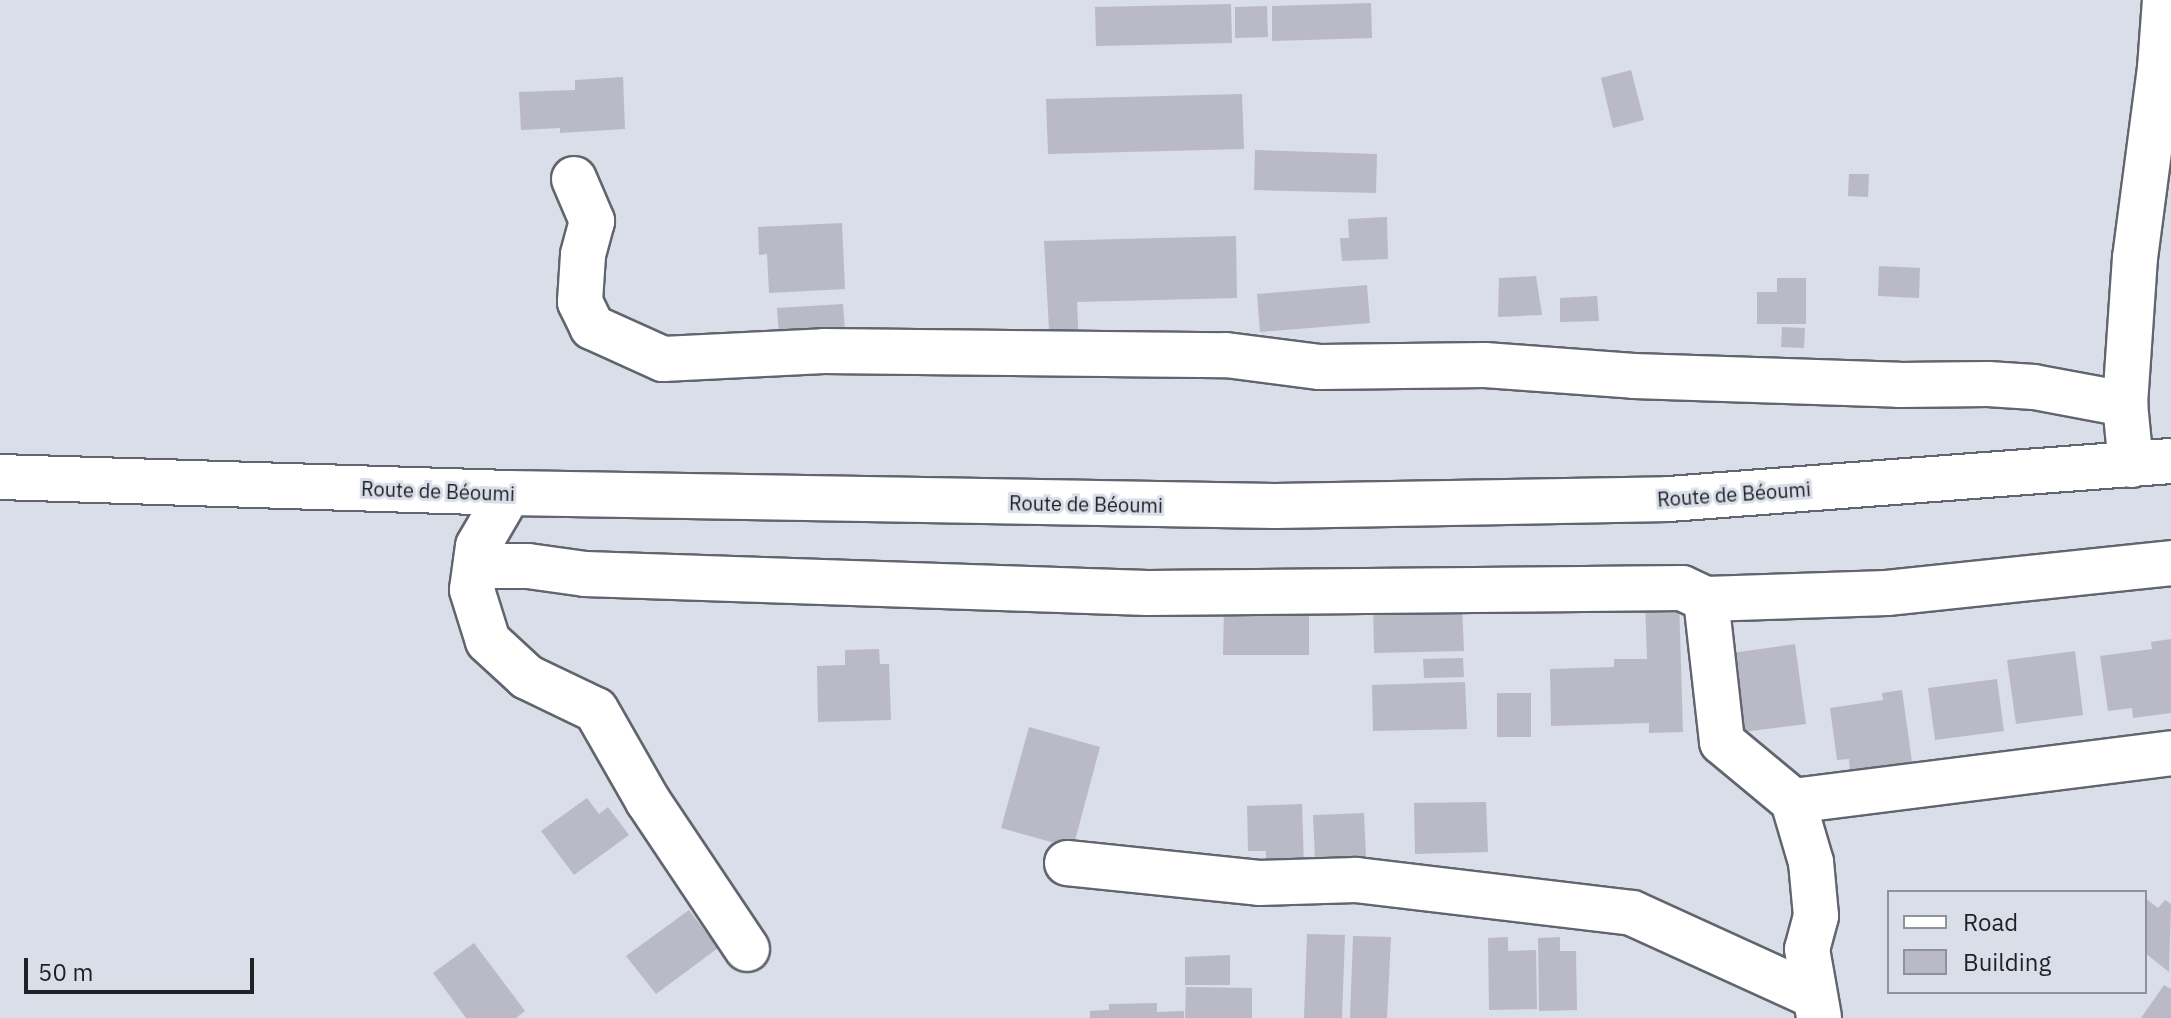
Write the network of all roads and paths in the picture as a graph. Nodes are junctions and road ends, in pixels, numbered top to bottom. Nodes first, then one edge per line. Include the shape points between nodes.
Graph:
1 (2165, 0) edge
2 (574, 179) dead end
3 (2125, 404) junction
4 (2151, 463) edge
5 (0, 477) edge
6 (509, 493) junction
7 (2171, 563) edge
8 (476, 566) junction
9 (1706, 599) junction
10 (2171, 753) edge
11 (1793, 801) junction
12 (1067, 863) dead end
13 (747, 949) dead end
14 (1817, 1007) edge

1 - 3 street via 2135,258
2 - 3 street via 592,221 580,302 592,327 663,359 824,351 1226,355 1320,367 1485,365 1634,376 1988,384
3 - 4 street
4 - 6 street, Route de Béoumi via 1669,499 1275,506
5 - 6 street, Route de Béoumi
6 - 8 street via 478,546
7 - 9 street via 1887,593
8 - 9 street via 1148,593 1682,588
8 - 13 street via 472,590 488,641 527,677 596,710 648,801
9 - 11 street via 1722,742
10 - 11 street
11 - 14 street via 1811,862 1816,916 1807,949
12 - 14 street via 1259,883 1356,880 1632,913

